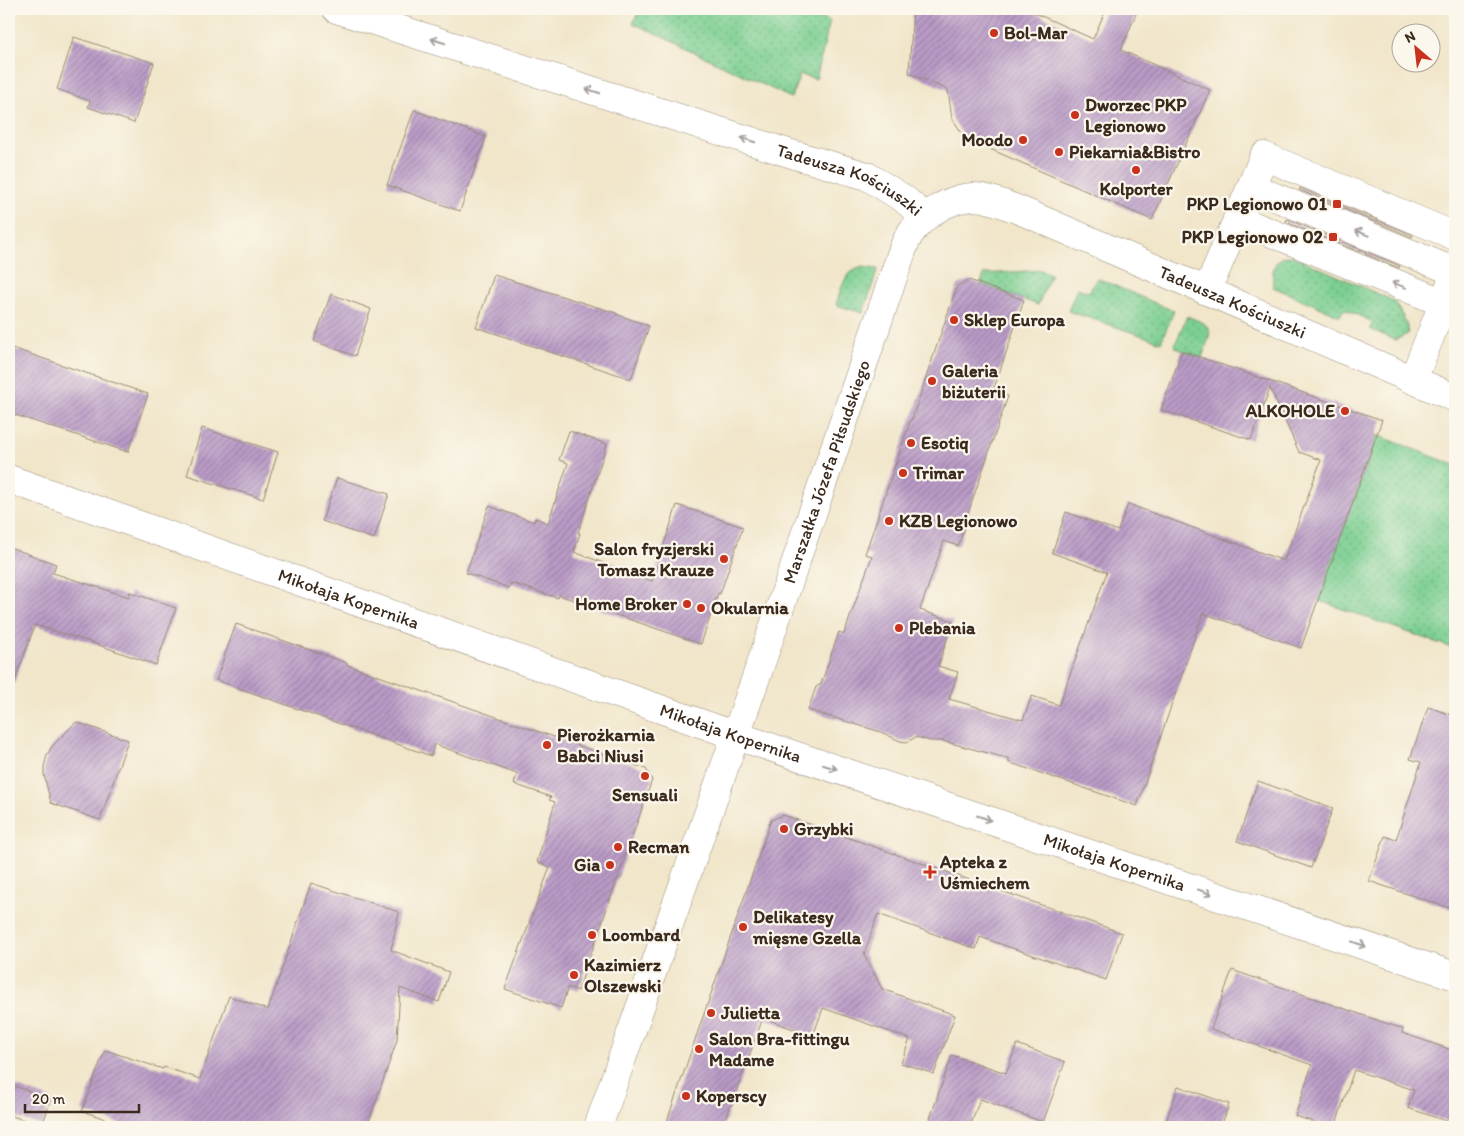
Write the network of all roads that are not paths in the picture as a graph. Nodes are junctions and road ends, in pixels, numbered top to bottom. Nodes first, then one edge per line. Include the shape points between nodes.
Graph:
1 (336, 9) edge
2 (1251, 187) junction
3 (925, 217) junction
4 (1237, 219) junction
5 (1455, 236) edge
6 (1455, 272) edge
7 (1207, 291) junction
8 (1444, 304) junction
9 (1413, 380) junction
10 (1455, 398) edge
11 (9, 480) edge
12 (734, 734) junction
13 (1455, 976) edge
14 (598, 1127) edge

3 -> 1 street, Tadeusza Kościuszki via 904,199 867,176
2 - 4 street
2 - 5 street via 1264,156
6 -> 2 street
3 - 7 street, Tadeusza Kościuszki via 946,204 981,197 1031,215
3 - 12 street, Marszałka Józefa Piłsudskiego via 912,232 898,262
4 - 7 street
8 -> 4 street
6 - 8 street
7 - 9 street, Tadeusza Kościuszki
8 - 9 street
9 - 10 street, Tadeusza Kościuszki
11 - 12 street, Mikołaja Kopernika
12 -> 13 street, Mikołaja Kopernika
12 - 14 street, Marszałka Józefa Piłsudskiego

